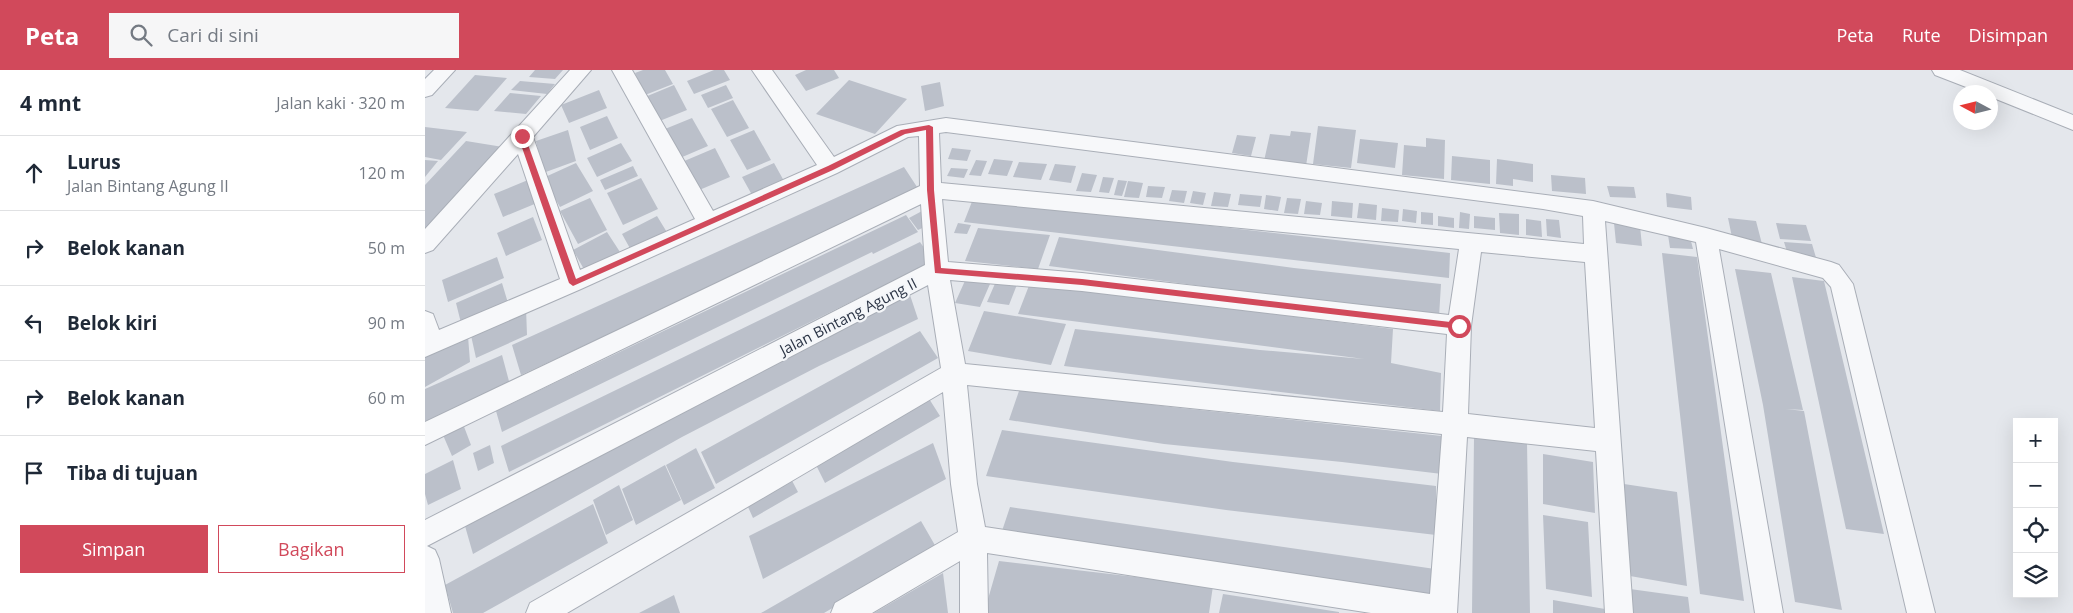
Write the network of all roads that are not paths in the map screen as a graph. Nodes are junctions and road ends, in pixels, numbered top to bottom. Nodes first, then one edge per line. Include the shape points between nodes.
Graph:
1 (445, 70) edge
2 (581, 70) edge
3 (622, 70) edge
4 (762, 70) edge
5 (1942, 70) edge
6 (425, 90) edge
7 (2000, 95) junction
8 (2073, 123) edge
9 (929, 127) junction
10 (522, 136) junction
11 (2073, 137) edge
12 (830, 168) junction
13 (931, 190) junction
14 (1593, 209) junction
15 (708, 222) junction
16 (1706, 236) junction
17 (1471, 243) junction
18 (425, 244) edge
19 (1596, 254) junction
20 (937, 270) junction
21 (573, 283) junction
22 (425, 321) edge
23 (1459, 326) junction
24 (428, 346) edge
25 (954, 373) junction
26 (1455, 424) junction
27 (425, 434) edge
28 (1608, 442) junction
29 (425, 534) edge
30 (973, 538) junction
31 (425, 560) edge
32 (1443, 612) edge
33 (437, 613) edge
34 (540, 613) edge
35 (845, 613) edge
36 (974, 613) edge
37 (1619, 613) edge
38 (1769, 613) edge
39 (1921, 613) edge

1 - 6 street
2 - 10 street
3 - 15 street
4 - 12 street
5 - 7 street
7 - 8 street
7 - 11 street
9 - 12 street via 903,131
9 - 13 street
9 - 14 street via 946,125
10 - 18 street
10 - 21 street
12 - 15 street
13 - 17 street
13 - 20 street
13 - 27 street
14 - 16 street
14 - 19 street
15 - 21 street
16 - 38 street
16 - 39 street via 1831,271 1842,284
17 - 19 street
17 - 23 street
19 - 28 street
20 - 23 street via 1082,282
20 - 25 street
20 - 29 street, Jalan Bintang Agung II
21 - 24 street
22 - 24 street
23 - 26 street
25 - 26 street
25 - 30 street via 964,484
25 - 34 street
26 - 28 street
26 - 32 street
28 - 37 street
30 - 32 street
30 - 35 street
30 - 36 street
31 - 33 street

